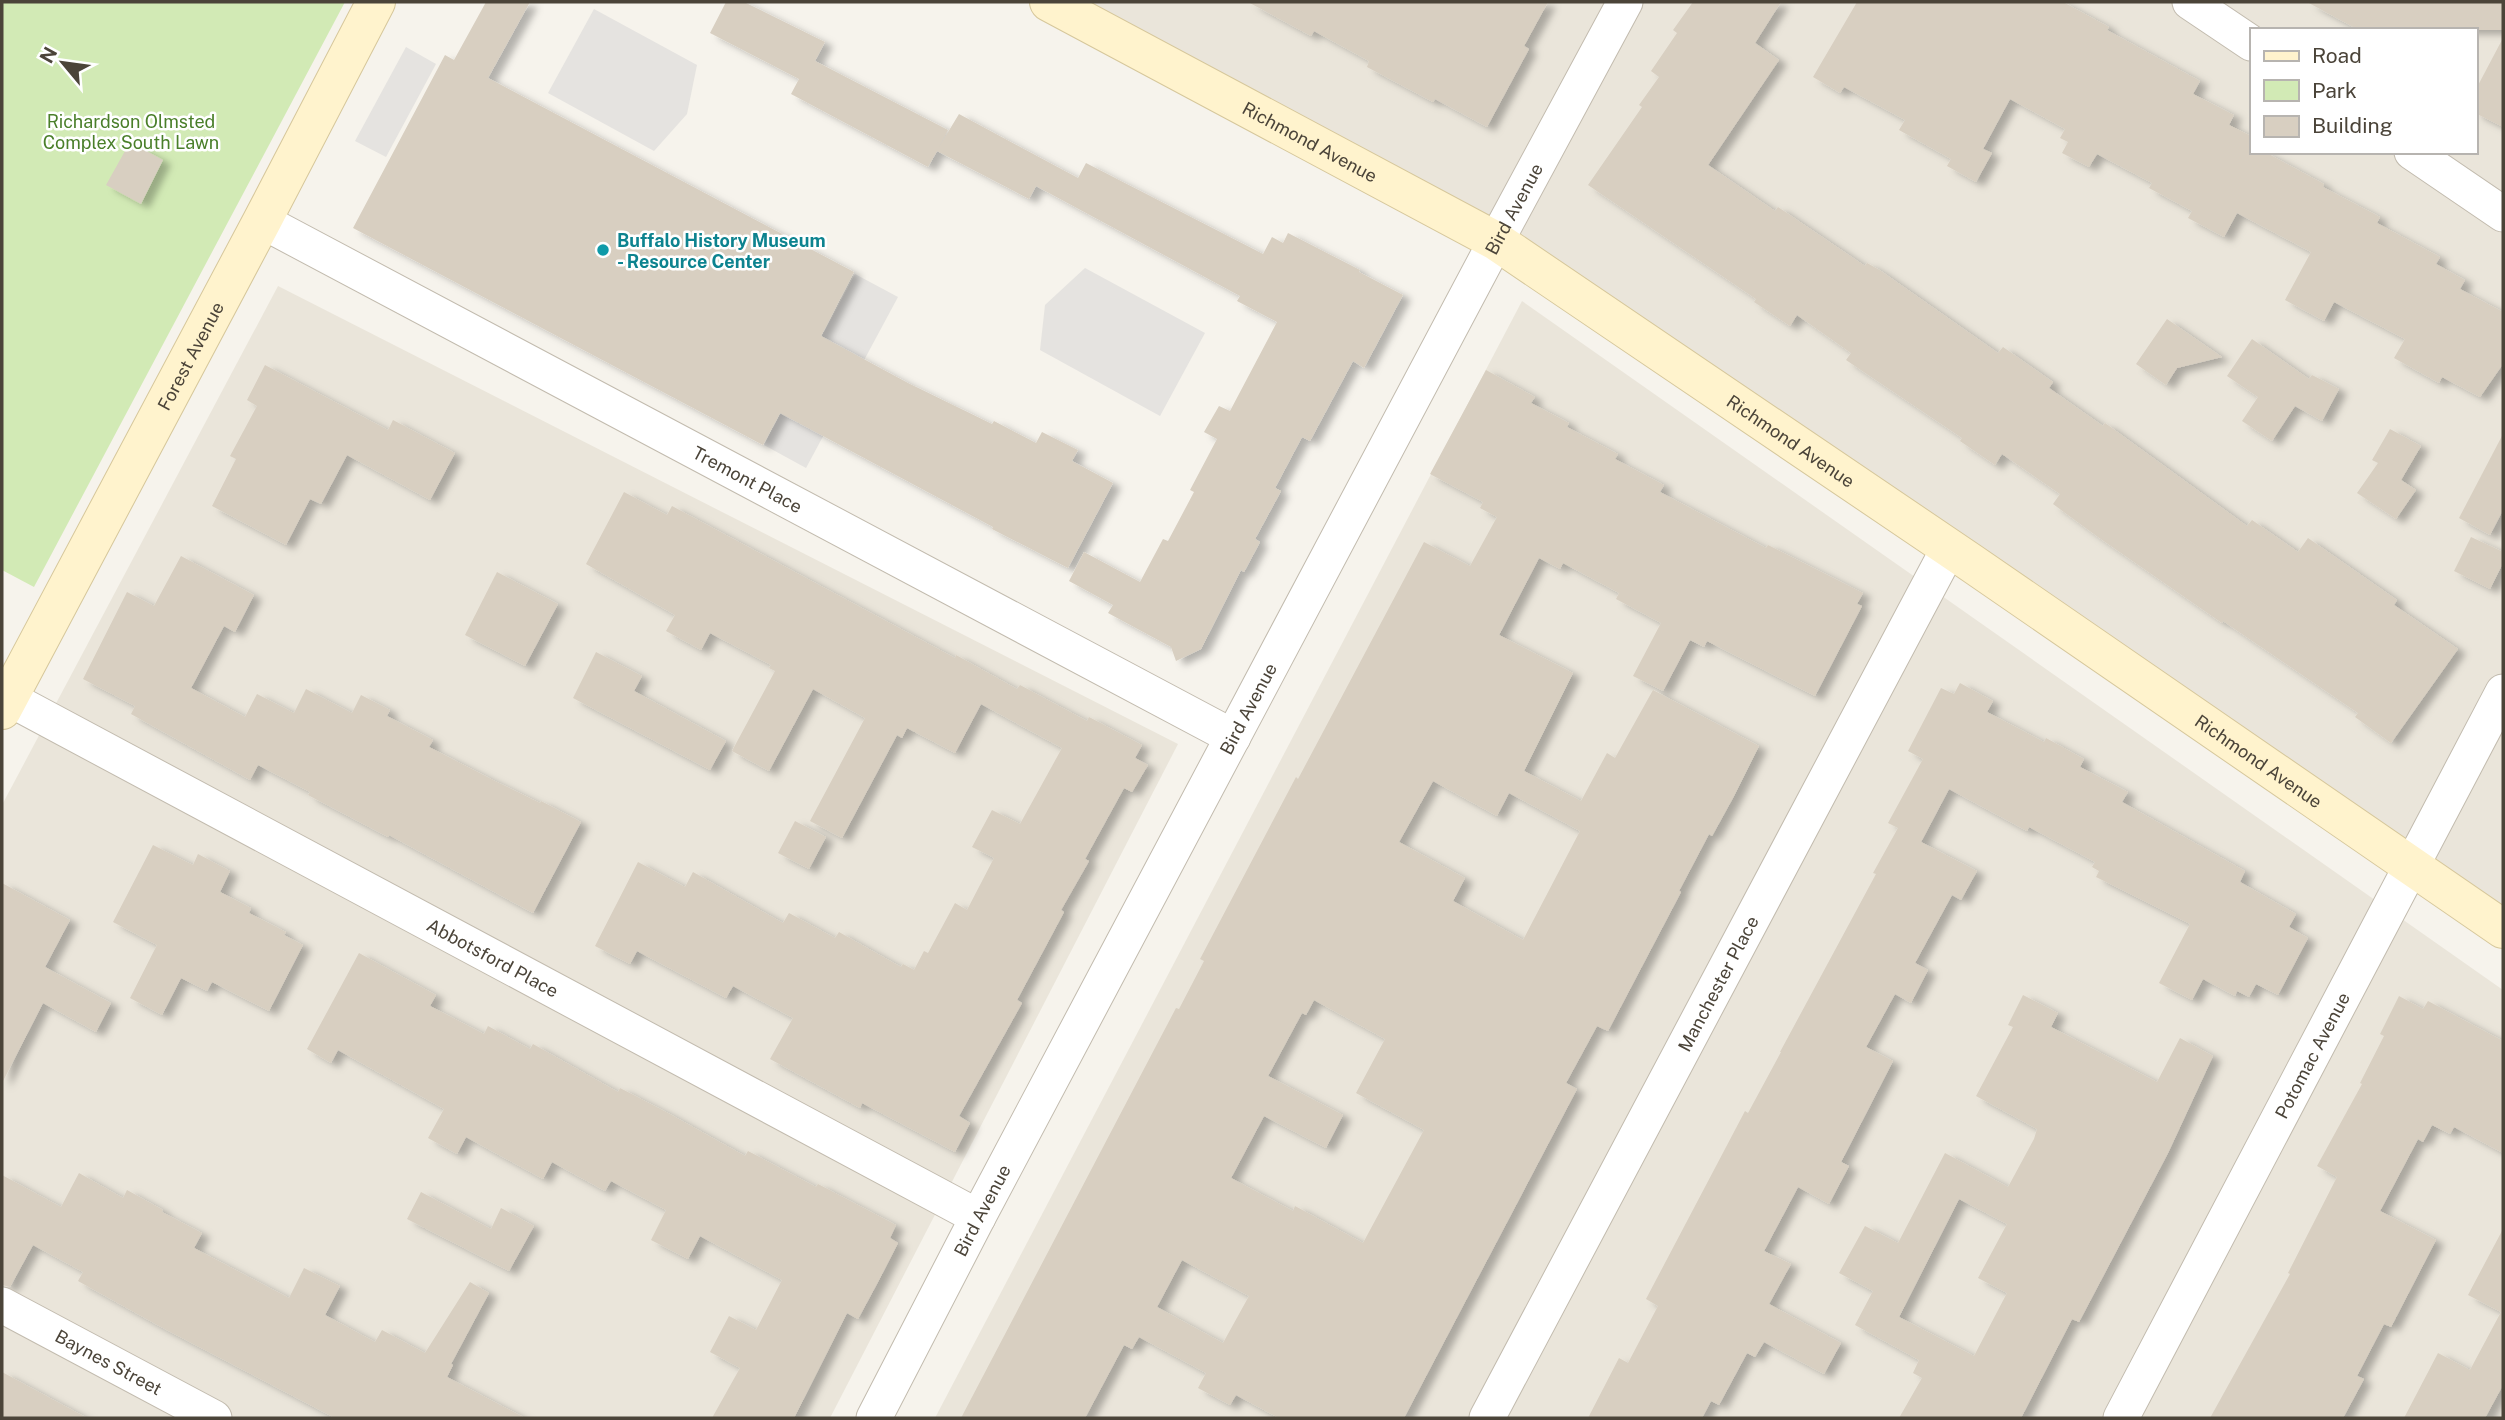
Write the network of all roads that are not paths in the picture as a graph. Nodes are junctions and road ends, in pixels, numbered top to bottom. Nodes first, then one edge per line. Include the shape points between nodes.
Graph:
1 (376, 2) edge
2 (1049, 2) edge
3 (1625, 2) edge
4 (2190, 2) edge
5 (2250, 42) edge
6 (2415, 154) edge
7 (2503, 214) edge
8 (262, 221) junction
9 (1496, 241) junction
10 (1949, 548) junction
11 (2503, 692) edge
12 (5, 704) edge
13 (1233, 737) junction
14 (2412, 866) junction
15 (2503, 929) edge
16 (978, 1217) junction
17 (2, 1305) edge
18 (214, 1418) edge
19 (874, 1418) edge
20 (1487, 1418) edge
21 (2121, 1418) edge

1 - 8 street, Forest Avenue
2 - 9 street, Richmond Avenue
3 - 9 street, Bird Avenue
4 - 5 street
6 - 7 street
8 - 12 street, Forest Avenue
8 - 13 street, Tremont Place
9 - 10 street, Richmond Avenue
9 - 13 street, Bird Avenue
10 - 14 street, Richmond Avenue
10 - 20 street, Manchester Place
11 - 14 street, Potomac Avenue
12 - 16 street, Abbotsford Place
13 - 16 street, Bird Avenue
14 - 15 street, Richmond Avenue
14 - 21 street, Potomac Avenue
16 - 19 street, Bird Avenue
17 - 18 street, Baynes Street

